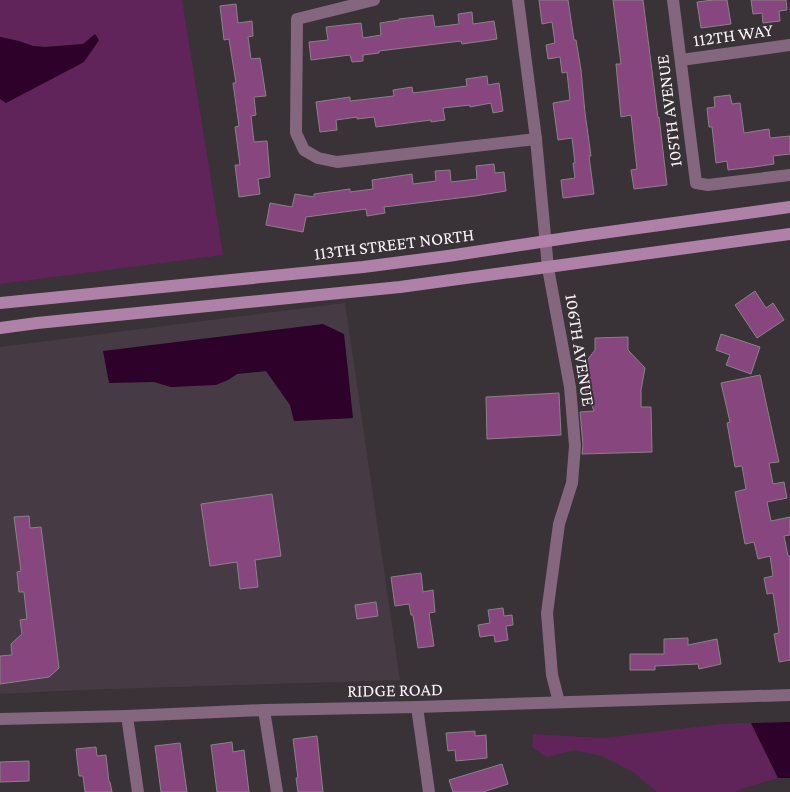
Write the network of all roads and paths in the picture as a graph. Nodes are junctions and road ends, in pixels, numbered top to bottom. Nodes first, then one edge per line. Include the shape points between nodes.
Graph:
1 (374, 0) edge
2 (518, 0) edge
3 (673, 0) edge
4 (790, 45) edge
5 (681, 60) junction
6 (536, 139) junction
7 (790, 175) edge
8 (790, 207) edge
9 (790, 234) edge
10 (546, 241) junction
11 (548, 268) junction
12 (0, 303) edge
13 (0, 328) edge
14 (790, 695) edge
15 (559, 702) junction
16 (417, 707) junction
17 (264, 710) junction
18 (127, 716) junction
19 (0, 719) edge
20 (138, 792) edge
21 (277, 792) edge
22 (429, 792) edge

1 - 6 street via 297,19 296,133 304,150 318,158 337,162
2 - 6 street, 106TH AVENUE
3 - 5 street, 105TH AVENUE
4 - 5 street, 112TH WAY
5 - 7 street, 105TH AVENUE via 696,183 708,185
6 - 10 street, 106TH AVENUE
8 - 10 main road, 113TH STREET NORTH
9 - 11 main road
10 - 11 street, 106TH AVENUE
10 - 12 main road, 113TH STREET NORTH via 363,267
11 - 13 main road via 400,288
11 - 15 street, 106TH AVENUE via 570,387 575,446 572,483 559,524 547,613 552,675
14 - 15 street, RIDGE ROAD
15 - 16 street, RIDGE ROAD
16 - 17 street, RIDGE ROAD
16 - 22 street
17 - 18 street, RIDGE ROAD
17 - 21 street
18 - 19 street, RIDGE ROAD
18 - 20 street

